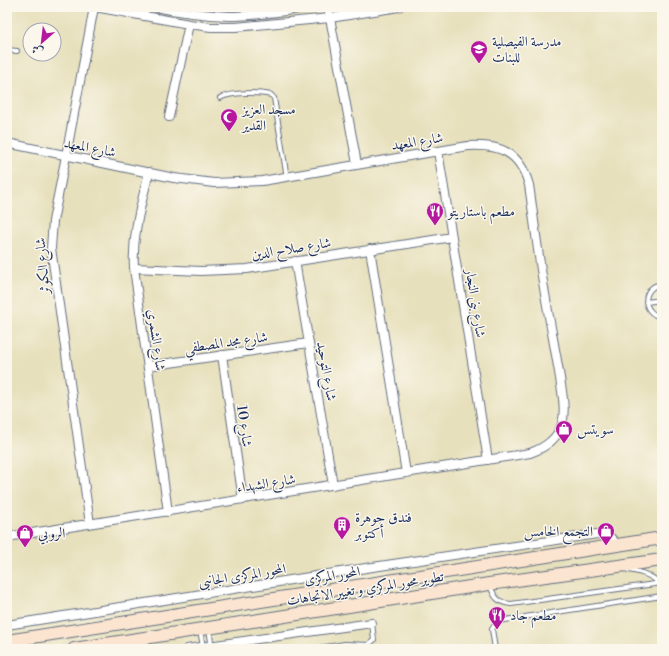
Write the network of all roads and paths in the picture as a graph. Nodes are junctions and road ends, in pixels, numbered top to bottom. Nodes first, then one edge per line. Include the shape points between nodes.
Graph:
1 (94, 7) edge
2 (155, 7) edge
3 (312, 7) edge
4 (328, 7) edge
5 (399, 7) edge
6 (267, 10) edge
7 (330, 18) junction
8 (189, 24) junction
9 (7, 50) edge
10 (17, 51) dead end
11 (220, 98) dead end
12 (169, 118) dead end
13 (7, 143) edge
14 (438, 151) junction
15 (66, 156) junction
16 (357, 164) junction
17 (149, 172) junction
18 (287, 178) junction
19 (452, 236) junction
20 (370, 249) junction
21 (295, 261) junction
22 (134, 268) junction
23 (660, 284) edge
24 (661, 300) edge
25 (646, 302) junction
26 (662, 306) edge
27 (662, 317) edge
28 (309, 343) junction
29 (222, 355) junction
30 (148, 366) junction
31 (530, 453) joint
32 (488, 460) junction
33 (406, 473) junction
34 (333, 485) junction
35 (243, 500) junction
36 (168, 512) junction
37 (90, 524) junction
38 (7, 537) edge
39 (662, 538) edge
40 (619, 546) junction
41 (662, 560) edge
42 (612, 567) junction
43 (661, 583) edge
44 (490, 584) junction
45 (662, 596) edge
46 (372, 623) joint
47 (7, 625) edge
48 (204, 629) junction
49 (7, 641) edge
50 (240, 645) edge
51 (212, 647) edge
52 (203, 648) edge
53 (74, 649) edge
54 (187, 649) edge
55 (313, 649) edge
56 (495, 649) edge

1 - 8 street
1 - 15 street, شارع الكوثر
2 - 6 street via 203,15 230,16
3 - 6 street
4 - 7 street
5 - 7 street
7 - 8 street via 236,27
7 - 16 street
8 - 12 street
9 - 10 lane
11 - 18 lane via 226,95 260,93 274,98
13 - 15 street, شارع المعهد
14 - 16 street, شارع المعهد
14 - 19 street, شارع بنى النجار
14 - 31 street, شارع المعهد via 468,146 494,146 513,156 526,174 564,402 564,414 559,430 550,443
15 - 17 street, شارع المعهد
15 - 37 street, شارع الكوثر via 53,221 51,248
16 - 18 street, شارع المعهد
17 - 18 street, شارع المعهد via 214,183
17 - 22 street, شارع الشمري via 134,237
19 - 20 street, شارع صلاح الدين
19 - 32 street, شارع بنى النجار
20 - 21 street, شارع صلاح الدين
20 - 33 street
21 - 22 street, شارع صلاح الدين via 247,269
21 - 28 street, شارع التوحيد
22 - 30 street, شارع الشمري
23 - 24 lane
23 - 25 lane via 651,288
24 - 25 lane
24 - 26 lane
25 - 27 lane via 648,310
28 - 29 street, شارع مجد المصطفي
28 - 34 street, شارع التوحيد
29 - 30 street, شارع مجد المصطفي
29 - 35 street, شارع 10
30 - 36 street, شارع الشمري
31 - 32 street, شارع الشهداء
32 - 33 street, شارع الشهداء
33 - 34 street, شارع الشهداء
34 - 35 street, شارع الشهداء
35 - 36 street, شارع الشهداء
36 - 37 street, شارع الشهداء
37 - 38 street, شارع الشهداء
39 - 40 main road, المحور المركزى
40 - 47 street, المحور المركزى الجانبى via 610,537 597,534
40 - 49 main road, المحور المركزى
41 - 42 main road, تطوير محور المركزي و تغيير الاتجاهات
42 - 43 lane via 647,574
42 - 44 main road, تطوير محور المركزي و تغيير الاتجاهات
43 - 44 lane via 511,604 496,599
44 - 48 main road, تطوير محور المركزي و تغيير الاتجاهات
45 - 56 lane via 501,620 492,628
46 - 50 street
46 - 55 lane via 374,640 368,645 345,644
48 - 51 lane
48 - 52 lane
48 - 53 main road, تطوير محور المركزي و تغيير الاتجاهات
50 - 51 street
51 - 52 street
52 - 54 street

